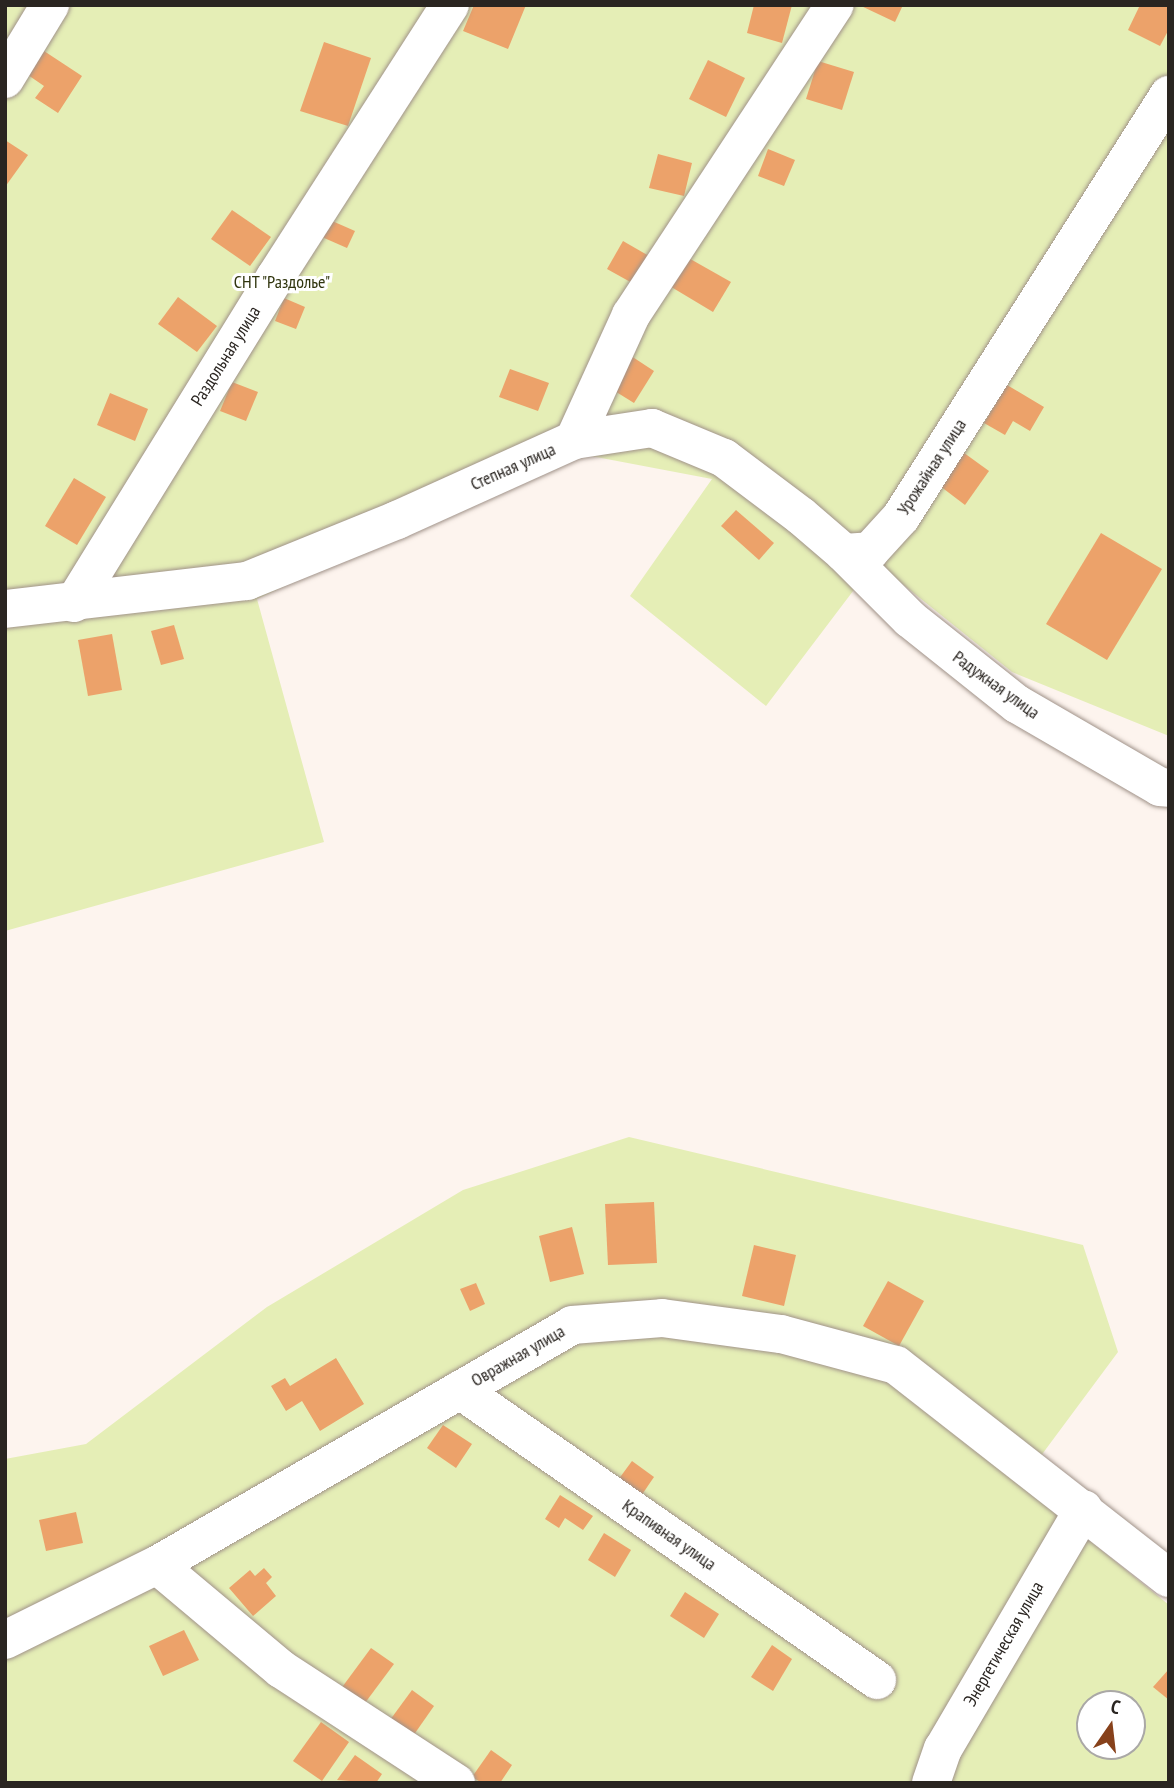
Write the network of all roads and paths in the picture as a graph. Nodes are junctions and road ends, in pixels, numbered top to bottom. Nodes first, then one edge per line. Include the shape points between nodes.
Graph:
1 (50, 5) edge
2 (450, 5) edge
3 (835, 5) edge
4 (5, 79) edge
5 (1169, 95) edge
6 (574, 440) junction
7 (844, 553) junction
8 (74, 603) junction
9 (5, 609) edge
10 (1169, 788) edge
11 (460, 1390) junction
12 (1084, 1509) junction
13 (157, 1565) junction
14 (1169, 1578) edge
15 (5, 1640) edge
16 (877, 1680) dead end
17 (456, 1783) edge
18 (931, 1783) edge

1 - 4 street
2 - 8 street, Раздольная улица
3 - 6 street, Степная улица via 631,314
5 - 7 street, Урожайная улица via 901,517 870,551
6 - 7 street via 652,428 724,458
6 - 8 street, Степная улица via 247,581
7 - 10 street, Радужная улица via 910,619 1017,704
8 - 9 street, Степная улица
11 - 12 street, Овражная улица via 572,1325 662,1318 781,1334 896,1364
11 - 13 street, Овражная улица
11 - 16 street, Крапивная улица
12 - 14 street, Овражная улица
12 - 18 street, Энергетическая улица via 943,1749
13 - 15 street, Овражная улица
13 - 17 street via 281,1670

